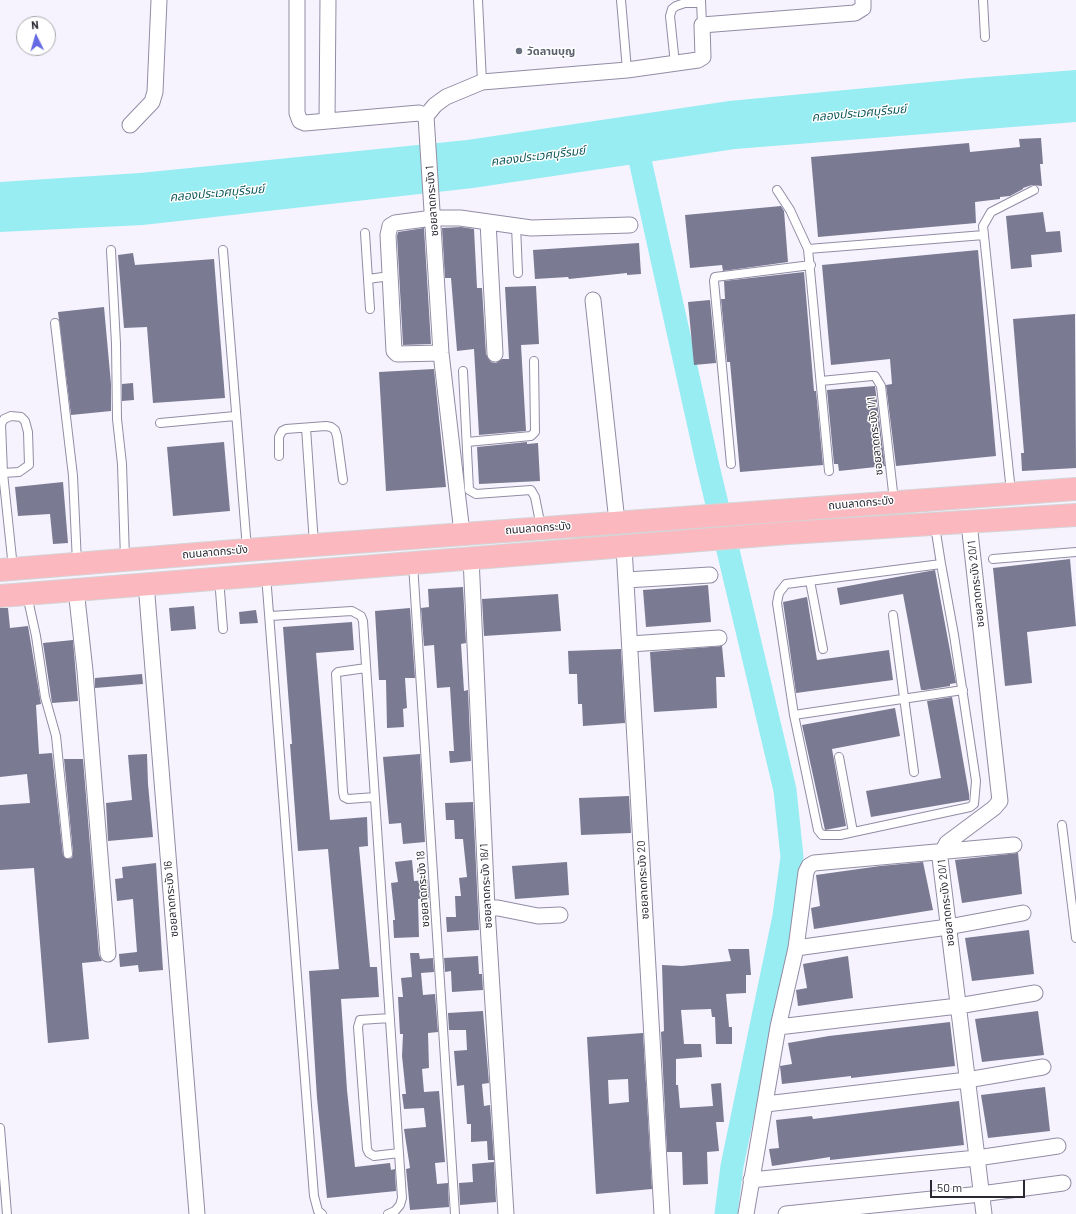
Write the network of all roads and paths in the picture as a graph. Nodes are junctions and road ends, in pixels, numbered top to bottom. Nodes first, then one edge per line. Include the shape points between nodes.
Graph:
1 (159, 0) edge
2 (297, 0) edge
3 (328, 0) edge
4 (478, 0) edge
5 (622, 0) edge
6 (863, 0) edge
7 (983, 0) edge
8 (701, 2) edge
9 (702, 25) junction
10 (985, 37) dead end
11 (675, 64) junction
12 (627, 70) junction
13 (482, 82) junction
14 (426, 116) junction
15 (327, 121) junction
16 (130, 125) dead end
17 (777, 190) dead end
18 (1034, 190) dead end
19 (433, 212) junction
20 (488, 222) junction
21 (630, 225) dead end
22 (516, 226) junction
23 (365, 233) dead end
24 (984, 235) junction
25 (808, 249) junction
26 (111, 250) dead end
27 (223, 250) dead end
28 (810, 265) junction
29 (518, 273) dead end
30 (390, 276) junction
31 (368, 279) junction
32 (593, 300) dead end
33 (370, 309) dead end
34 (55, 322) dead end
35 (441, 353) junction
36 (495, 354) dead end
37 (534, 361) dead end
38 (463, 371) dead end
39 (821, 381) junction
40 (235, 416) junction
41 (160, 423) dead end
42 (306, 428) junction
43 (467, 442) junction
44 (279, 456) dead end
45 (731, 464) dead end
46 (829, 471) dead end
47 (3, 473) junction
48 (343, 480) dead end
49 (1076, 488) edge
50 (1012, 493) junction
51 (894, 501) junction
52 (1076, 515) edge
53 (617, 522) junction
54 (969, 523) junction
55 (935, 525) junction
56 (541, 528) junction
57 (462, 533) junction
58 (314, 545) junction
59 (624, 546) junction
60 (247, 550) junction
61 (1076, 552) edge
62 (471, 558) junction
63 (993, 559) dead end
64 (125, 560) junction
65 (413, 563) junction
66 (77, 564) junction
67 (941, 564) junction
68 (6, 570) edge
69 (266, 574) junction
70 (710, 575) dead end
71 (219, 578) junction
72 (626, 580) junction
73 (810, 581) junction
74 (146, 584) junction
75 (76, 589) junction
76 (27, 594) junction
77 (0, 596) edge
78 (893, 615) dead end
79 (270, 616) junction
80 (223, 629) dead end
81 (719, 638) dead end
82 (630, 644) junction
83 (822, 649) dead end
84 (366, 668) junction
85 (963, 690) junction
86 (904, 699) junction
87 (794, 715) junction
88 (839, 757) dead end
89 (914, 772) dead end
90 (375, 797) junction
91 (1062, 825) dead end
92 (853, 832) junction
93 (1014, 845) dead end
94 (942, 852) junction
95 (68, 854) dead end
96 (487, 908) junction
97 (1023, 914) dead end
98 (560, 915) dead end
99 (948, 927) junction
100 (1076, 938) edge
101 (796, 948) junction
102 (108, 954) dead end
103 (1035, 993) dead end
104 (958, 1006) junction
105 (390, 1018) junction
106 (778, 1026) junction
107 (1043, 1067) dead end
108 (967, 1080) junction
109 (766, 1104) junction
110 (0, 1128) edge
111 (1058, 1146) dead end
112 (399, 1153) junction
113 (977, 1158) junction
114 (751, 1180) junction
115 (1063, 1182) dead end
116 (982, 1194) junction
117 (909, 1208) edge
118 (832, 1212) edge
119 (7, 1214) edge
120 (197, 1214) edge
121 (322, 1214) edge
122 (388, 1214) edge
123 (455, 1214) edge
124 (506, 1214) edge
125 (662, 1214) edge
126 (746, 1214) edge
127 (786, 1214) edge
128 (984, 1214) edge

1 - 16 street via 155,92 152,102
2 - 15 street via 297,117 305,124
3 - 15 street
4 - 13 lane
5 - 12 lane
6 - 9 street via 863,8 855,13
7 - 10 lane
8 - 9 lane
8 - 11 lane via 685,3 672,9 670,16
9 - 11 street via 703,57
11 - 12 street
12 - 13 street
13 - 14 street via 446,97
14 - 15 street via 418,113
14 - 19 street, ซอยลาดกระบัง 1
17 - 25 lane via 790,210
18 - 24 lane via 991,212 983,226
19 - 20 street
19 - 30 street via 390,226
19 - 35 street, ซอยลาดกระบัง 1
20 - 22 street
20 - 36 street
21 - 22 street via 531,228
22 - 29 lane
23 - 31 lane
24 - 25 lane
24 - 50 lane
25 - 28 lane
26 - 64 lane
27 - 40 lane
28 - 39 lane
28 - 45 lane via 716,276 714,281
30 - 31 lane
30 - 35 street via 395,353
31 - 33 lane
32 - 53 street
34 - 66 lane via 73,476
35 - 57 street, ซอยลาดกระบัง 1
37 - 43 lane via 535,432 531,436
38 - 43 lane
39 - 46 lane
39 - 51 lane, ซอยลาดกระบัง 1/1 via 875,376 881,386
40 - 41 lane
40 - 60 lane
42 - 44 lane via 286,429 282,432 279,437
42 - 48 lane via 326,426 334,430
42 - 58 lane
43 - 56 lane via 471,493 531,490 535,497
47 - 47 lane via 1,424 4,419 11,416 22,417 28,432 28,465 19,472
47 - 68 lane
49 - 50 main road, ถนนลาดกระบัง
50 - 51 main road, ถนนลาดกระบัง
51 - 53 main road, ถนนลาดกระบัง
52 - 54 main road
53 - 56 main road, ถนนลาดกระบัง
54 - 55 main road
54 - 94 street, ซอยลาดกระบัง 20/1 via 1000,801 948,843
55 - 59 main road
55 - 67 lane
56 - 57 main road, ถนนลาดกระบัง
57 - 58 main road, ถนนลาดกระบัง
58 - 60 main road, ถนนลาดกระบัง
59 - 62 main road
59 - 72 street, ซอยลาดกระบัง 20
60 - 64 main road, ถนนลาดกระบัง
61 - 63 lane
62 - 65 main road
62 - 96 street, ซอยลาดกระบัง 18/1
64 - 66 main road, ถนนลาดกระบัง
65 - 69 main road
65 - 123 lane, ซอยลาดกระบัง 18
66 - 68 main road, ถนนลาดกระบัง
67 - 73 lane
67 - 85 lane
69 - 71 main road
69 - 79 lane
70 - 72 street
71 - 74 main road
71 - 80 lane
72 - 82 street, ซอยลาดกระบัง 20
73 - 83 lane
73 - 87 lane via 785,585 778,598
74 - 75 main road
74 - 120 street, ซอยลาดกระบัง 16
75 - 76 main road
75 - 102 street
76 - 77 main road
76 - 95 lane via 45,697 56,736
78 - 86 lane
79 - 84 lane via 357,612 363,621
79 - 121 lane via 314,1196 318,1211
81 - 82 street
82 - 125 street, ซอยลาดกระบัง 20
84 - 90 lane
84 - 90 lane via 336,674 343,792 344,797 348,799
85 - 86 lane
85 - 92 lane via 976,781 974,804 970,807
86 - 87 lane
86 - 89 lane
87 - 92 lane via 818,830 827,836
88 - 92 lane
90 - 105 lane
91 - 100 lane
93 - 94 street
94 - 99 street, ซอยลาดกระบัง 20/1 via 940,866
94 - 101 street via 814,863 809,866 806,872
96 - 98 street via 538,916
96 - 124 street, ซอยลาดกระบัง 18/1
97 - 99 street
99 - 101 street
99 - 104 street, ซอยลาดกระบัง 20/1
101 - 106 street
103 - 104 street
104 - 106 street
104 - 108 street, ซอยลาดกระบัง 20/1
105 - 112 lane
105 - 112 lane via 360,1020 358,1027 367,1149 374,1156
106 - 109 street
107 - 108 street
108 - 109 street
108 - 113 street, ซอยลาดกระบัง 20/1
109 - 114 street
110 - 119 lane
111 - 113 street
112 - 122 lane via 402,1198 395,1211
113 - 114 street
113 - 116 street, ซอยลาดกระบัง 20/1
114 - 126 street
115 - 116 street
116 - 117 street
116 - 128 street, ซอยลาดกระบัง 20/1
117 - 118 street
118 - 127 street

